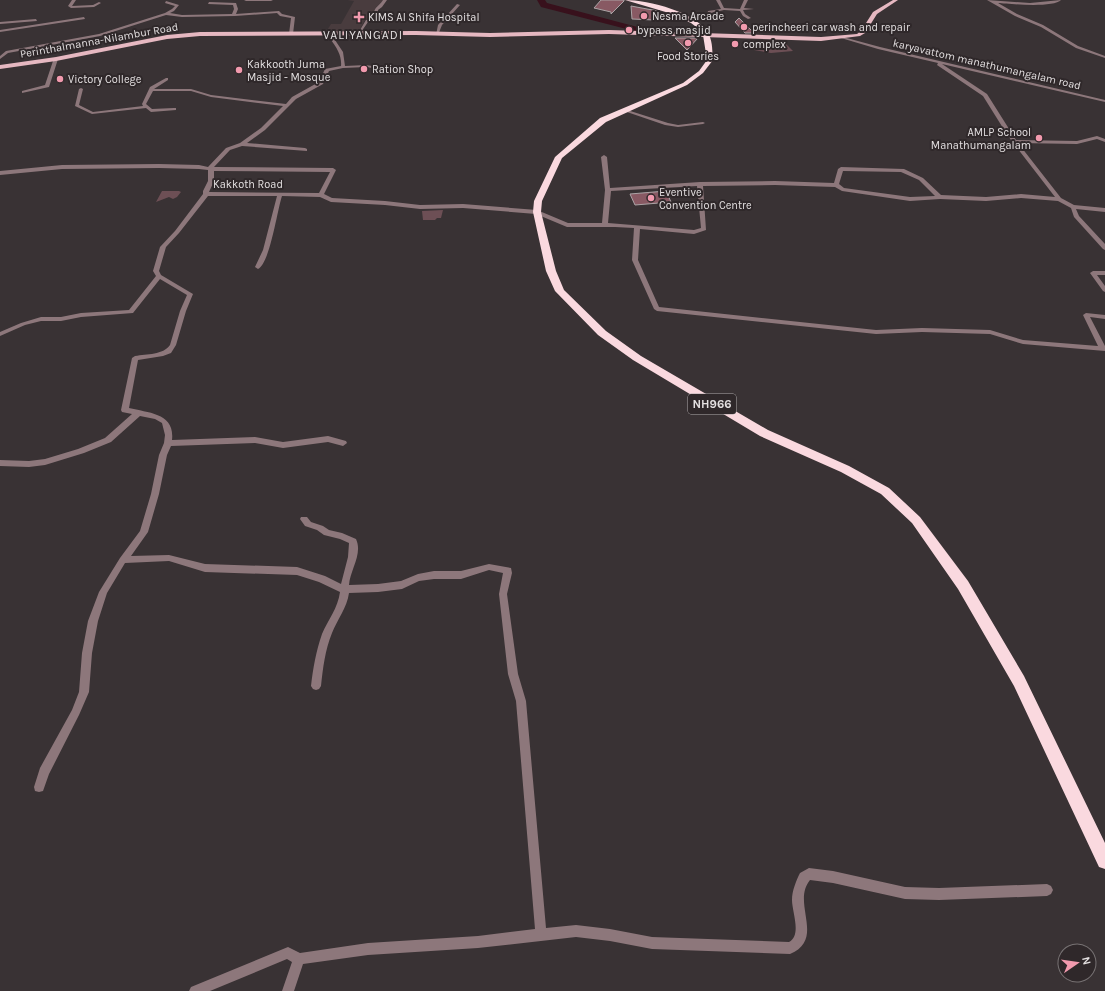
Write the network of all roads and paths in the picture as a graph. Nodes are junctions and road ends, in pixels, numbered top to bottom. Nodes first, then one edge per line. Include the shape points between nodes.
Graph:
1 (74, 0) edge
2 (246, 0) edge
3 (271, 0) edge
4 (385, 0) edge
5 (628, 0) edge
6 (718, 0) edge
7 (746, 0) edge
8 (896, 0) edge
9 (1059, 0) edge
10 (992, 1) edge
11 (166, 2) dead end
12 (99, 3) dead end
13 (209, 3) dead end
14 (458, 5) dead end
15 (723, 8) junction
16 (742, 9) junction
17 (752, 9) dead end
18 (166, 14) junction
19 (233, 15) junction
20 (84, 18) dead end
21 (687, 18) junction
22 (749, 18) dead end
23 (36, 20) dead end
24 (0, 23) edge
25 (0, 31) edge
26 (291, 34) junction
27 (335, 34) junction
28 (358, 34) junction
29 (437, 34) junction
30 (706, 34) junction
31 (843, 38) junction
32 (1105, 57) edge
33 (0, 58) edge
34 (56, 59) junction
35 (935, 61) junction
36 (0, 67) edge
37 (343, 67) junction
38 (376, 68) dead end
39 (166, 79) dead end
40 (81, 88) dead end
41 (152, 90) junction
42 (24, 92) dead end
43 (1105, 101) edge
44 (285, 106) junction
45 (146, 107) junction
46 (174, 110) dead end
47 (626, 110) junction
48 (703, 122) dead end
49 (1015, 141) junction
50 (1105, 141) edge
51 (242, 144) junction
52 (305, 150) dead end
53 (604, 157) dead end
54 (211, 169) junction
55 (0, 173) edge
56 (700, 184) junction
57 (836, 185) junction
58 (608, 190) junction
59 (206, 194) junction
60 (280, 194) junction
61 (321, 195) junction
62 (940, 197) junction
63 (1059, 199) junction
64 (1073, 207) junction
65 (1105, 210) edge
66 (537, 212) junction
67 (605, 225) junction
68 (637, 227) junction
69 (1105, 248) edge
70 (258, 267) dead end
71 (1105, 273) edge
72 (159, 276) junction
73 (1105, 290) edge
74 (1105, 317) edge
75 (0, 334) edge
76 (138, 413) junction
77 (168, 443) junction
78 (343, 443) dead end
79 (0, 463) edge
80 (304, 519) dead end
81 (123, 560) junction
82 (345, 590) junction
83 (316, 686) dead end
84 (39, 787) dead end
85 (1105, 861) edge
86 (1047, 890) dead end
87 (540, 934) junction
88 (299, 959) junction
89 (195, 991) edge
90 (288, 991) edge

1 - 12 street via 71,7 94,6
2 - 3 street
4 - 28 street via 376,9 377,20 367,21
5 - 21 highway
6 - 15 street
7 - 16 street
8 - 31 main road, Perinthalmanna-Nilambur Road via 875,13 863,32
9 - 10 street via 1042,3
10 - 32 street via 1077,47
11 - 18 street via 177,5
13 - 19 street via 235,4
14 - 29 street via 440,25
15 - 16 street
15 - 21 street via 709,12 709,16
16 - 17 street
16 - 22 street via 744,15
18 - 19 street
18 - 33 street via 100,35 7,52
19 - 26 street via 275,12 292,17
20 - 25 street
21 - 30 highway
23 - 24 street
26 - 27 main road, Perinthalmanna-Nilambur Road
26 - 34 main road, Perinthalmanna-Nilambur Road via 174,36
27 - 28 main road, Perinthalmanna-Nilambur Road
27 - 37 street via 333,40 340,48
28 - 29 main road, Perinthalmanna-Nilambur Road
29 - 30 main road, Perinthalmanna-Nilambur Road
30 - 31 main road, Perinthalmanna-Nilambur Road via 800,39
30 - 47 highway, NH966 via 710,60 701,72 685,84
31 - 35 street, karyavattom manathumangalam road
34 - 36 main road, Perinthalmanna-Nilambur Road
34 - 42 street via 46,86
35 - 43 street, karyavattom manathumangalam road
35 - 49 street via 985,95
37 - 38 street, Kakkoth Road
37 - 44 street, Kakkoth Road via 327,70 321,83
39 - 41 street
40 - 45 street via 77,106 92,112
41 - 44 street via 191,90 212,96
41 - 45 street via 145,100
44 - 51 street, Kakkoth Road via 270,123
45 - 46 street via 151,111
47 - 48 street via 678,126
47 - 66 highway, NH966 via 603,120 559,157 538,200
49 - 50 street via 1077,142 1097,137
49 - 63 street
51 - 52 street
51 - 54 street, Kakkoth Road via 228,149
53 - 58 street
54 - 55 street via 159,166 62,167
54 - 59 street, Kakkoth Road
54 - 61 street via 332,170
56 - 57 street
56 - 58 street
56 - 68 street, Kakkoth Road via 704,229 694,232
57 - 62 street via 842,189 910,199
57 - 62 street via 841,169 902,170 921,179
58 - 67 street
59 - 60 street, Kakkoth Road
59 - 72 street via 164,247 156,271
60 - 61 street, Kakkoth Road
60 - 70 street via 268,242
61 - 66 street, Kakkoth Road via 331,200
62 - 63 street via 1021,196
63 - 64 street
64 - 65 street
64 - 69 street via 1076,216
66 - 67 street, Kakkoth Road via 567,224
66 - 85 highway, NH966 via 551,271 560,292 602,333 637,358 764,433 845,469 885,491 916,520 963,585 1019,681
67 - 68 street, Kakkoth Road
68 - 74 street via 635,260 657,309 876,332 990,332 1023,342 1103,349 1086,315
71 - 73 street via 1093,273
72 - 75 street via 131,312 41,319
72 - 76 street via 190,294 173,346 169,351 135,358 125,410
76 - 77 street via 157,417 165,422 169,435
76 - 79 street via 108,440 81,451 45,462
77 - 78 street via 254,440 283,445 328,439
77 - 81 street via 144,532
80 - 82 street via 308,524 327,533 353,541 354,552 344,581
81 - 82 street via 169,558 205,568 297,571
81 - 84 street via 103,592 93,621 84,692
82 - 83 street via 344,603 329,629 318,663
82 - 87 street via 402,585 418,578 460,575 489,567 508,570 503,594 513,674 521,701
86 - 87 street via 905,893 833,877 806,874 799,891 799,942 790,948 652,943 576,931
87 - 88 street via 478,942 368,949
88 - 89 street via 288,953
88 - 90 street

